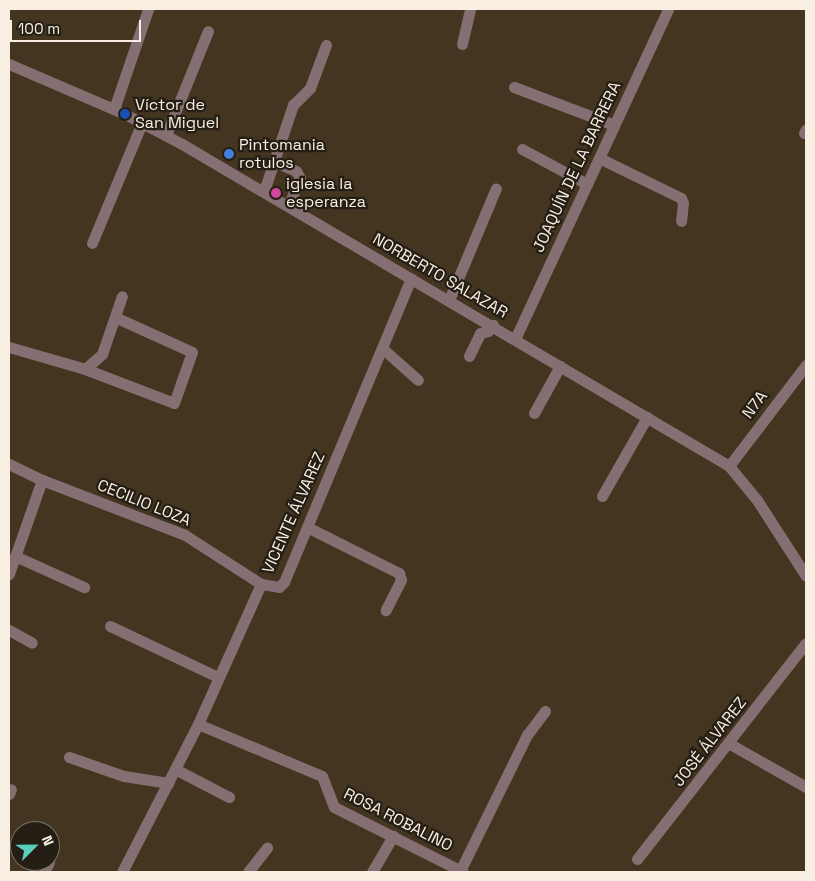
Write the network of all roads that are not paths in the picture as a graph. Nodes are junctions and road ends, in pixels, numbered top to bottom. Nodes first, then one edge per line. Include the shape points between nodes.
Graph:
1 (148, 9) edge
2 (470, 9) edge
3 (668, 9) edge
4 (208, 31) dead end
5 (326, 44) dead end
6 (462, 44) dead end
7 (9, 64) edge
8 (514, 87) dead end
9 (114, 109) junction
10 (142, 123) junction
11 (614, 125) junction
12 (166, 135) junction
13 (522, 149) dead end
14 (599, 158) junction
15 (275, 162) junction
16 (587, 184) junction
17 (496, 188) dead end
18 (264, 191) junction
19 (288, 206) junction
20 (681, 221) dead end
21 (92, 243) dead end
22 (411, 278) junction
23 (122, 296) dead end
24 (449, 300) junction
25 (117, 318) junction
26 (493, 325) junction
27 (515, 339) junction
28 (9, 347) edge
29 (382, 348) junction
30 (469, 356) dead end
31 (806, 364) edge
32 (560, 366) junction
33 (85, 369) junction
34 (418, 380) dead end
35 (534, 413) dead end
36 (646, 417) junction
37 (9, 464) edge
38 (729, 466) junction
39 (42, 480) junction
40 (602, 496) dead end
41 (307, 527) junction
42 (15, 556) junction
43 (9, 574) edge
44 (806, 576) edge
45 (261, 584) junction
46 (84, 587) dead end
47 (386, 610) dead end
48 (110, 626) dead end
49 (9, 630) edge
50 (32, 643) dead end
51 (806, 643) edge
52 (218, 677) junction
53 (545, 711) dead end
54 (198, 724) junction
55 (730, 744) junction
56 (69, 757) dead end
57 (175, 768) junction
58 (168, 783) junction
59 (806, 787) edge
60 (229, 797) dead end
61 (393, 836) junction
62 (267, 848) dead end
63 (637, 859) dead end
64 (462, 871) edge
65 (122, 872) edge
66 (248, 872) edge
67 (372, 872) edge

1 - 9 street
2 - 6 street
3 - 11 street, JOAQUÍN DE LA BARRERA
4 - 12 street
5 - 15 street via 310,88 292,105
7 - 9 street, NORBERTO SALAZAR
8 - 11 street
9 - 10 street, NORBERTO SALAZAR
10 - 12 street, NORBERTO SALAZAR
10 - 21 street
11 - 14 street, JOAQUÍN DE LA BARRERA
12 - 18 street, NORBERTO SALAZAR
13 - 16 street
14 - 16 street, JOAQUÍN DE LA BARRERA
14 - 20 street via 680,198 684,203
15 - 18 street
15 - 19 street via 296,172 300,178
16 - 27 street, JOAQUÍN DE LA BARRERA
17 - 24 street
18 - 19 street, NORBERTO SALAZAR
19 - 22 street, NORBERTO SALAZAR
22 - 24 street, NORBERTO SALAZAR
22 - 29 street, VICENTE ÁLVAREZ
23 - 25 street
24 - 26 street, NORBERTO SALAZAR
25 - 33 street via 102,354
25 - 33 street via 192,352 178,399 168,403
26 - 27 street, NORBERTO SALAZAR
26 - 30 street via 488,332 480,333
27 - 32 street, NORBERTO SALAZAR
28 - 33 street
29 - 34 street
29 - 41 street, VICENTE ÁLVAREZ
31 - 38 street, N7A
32 - 35 street
32 - 36 street, NORBERTO SALAZAR
36 - 38 street, NORBERTO SALAZAR
36 - 40 street
37 - 39 street, CECILIO LOZA
38 - 44 street, NORBERTO SALAZAR via 757,500
39 - 42 street
39 - 45 street, CECILIO LOZA via 185,535
41 - 45 street, VICENTE ÁLVAREZ via 284,582 274,588
41 - 47 street via 398,572 401,580
42 - 43 street
42 - 46 street
45 - 52 street, VICENTE ÁLVAREZ
48 - 52 street
49 - 50 street
51 - 55 street, JOSÉ ÁLVAREZ
52 - 54 street, VICENTE ÁLVAREZ
53 - 64 street via 527,735
54 - 57 street, VICENTE ÁLVAREZ
54 - 61 street, ROSA ROBALINO via 322,776 334,807
55 - 59 street
55 - 63 street, JOSÉ ÁLVAREZ
56 - 58 street via 124,776
57 - 58 street, VICENTE ÁLVAREZ
57 - 60 street
58 - 65 street, VICENTE ÁLVAREZ
61 - 64 street, ROSA ROBALINO
61 - 67 street
62 - 66 street

